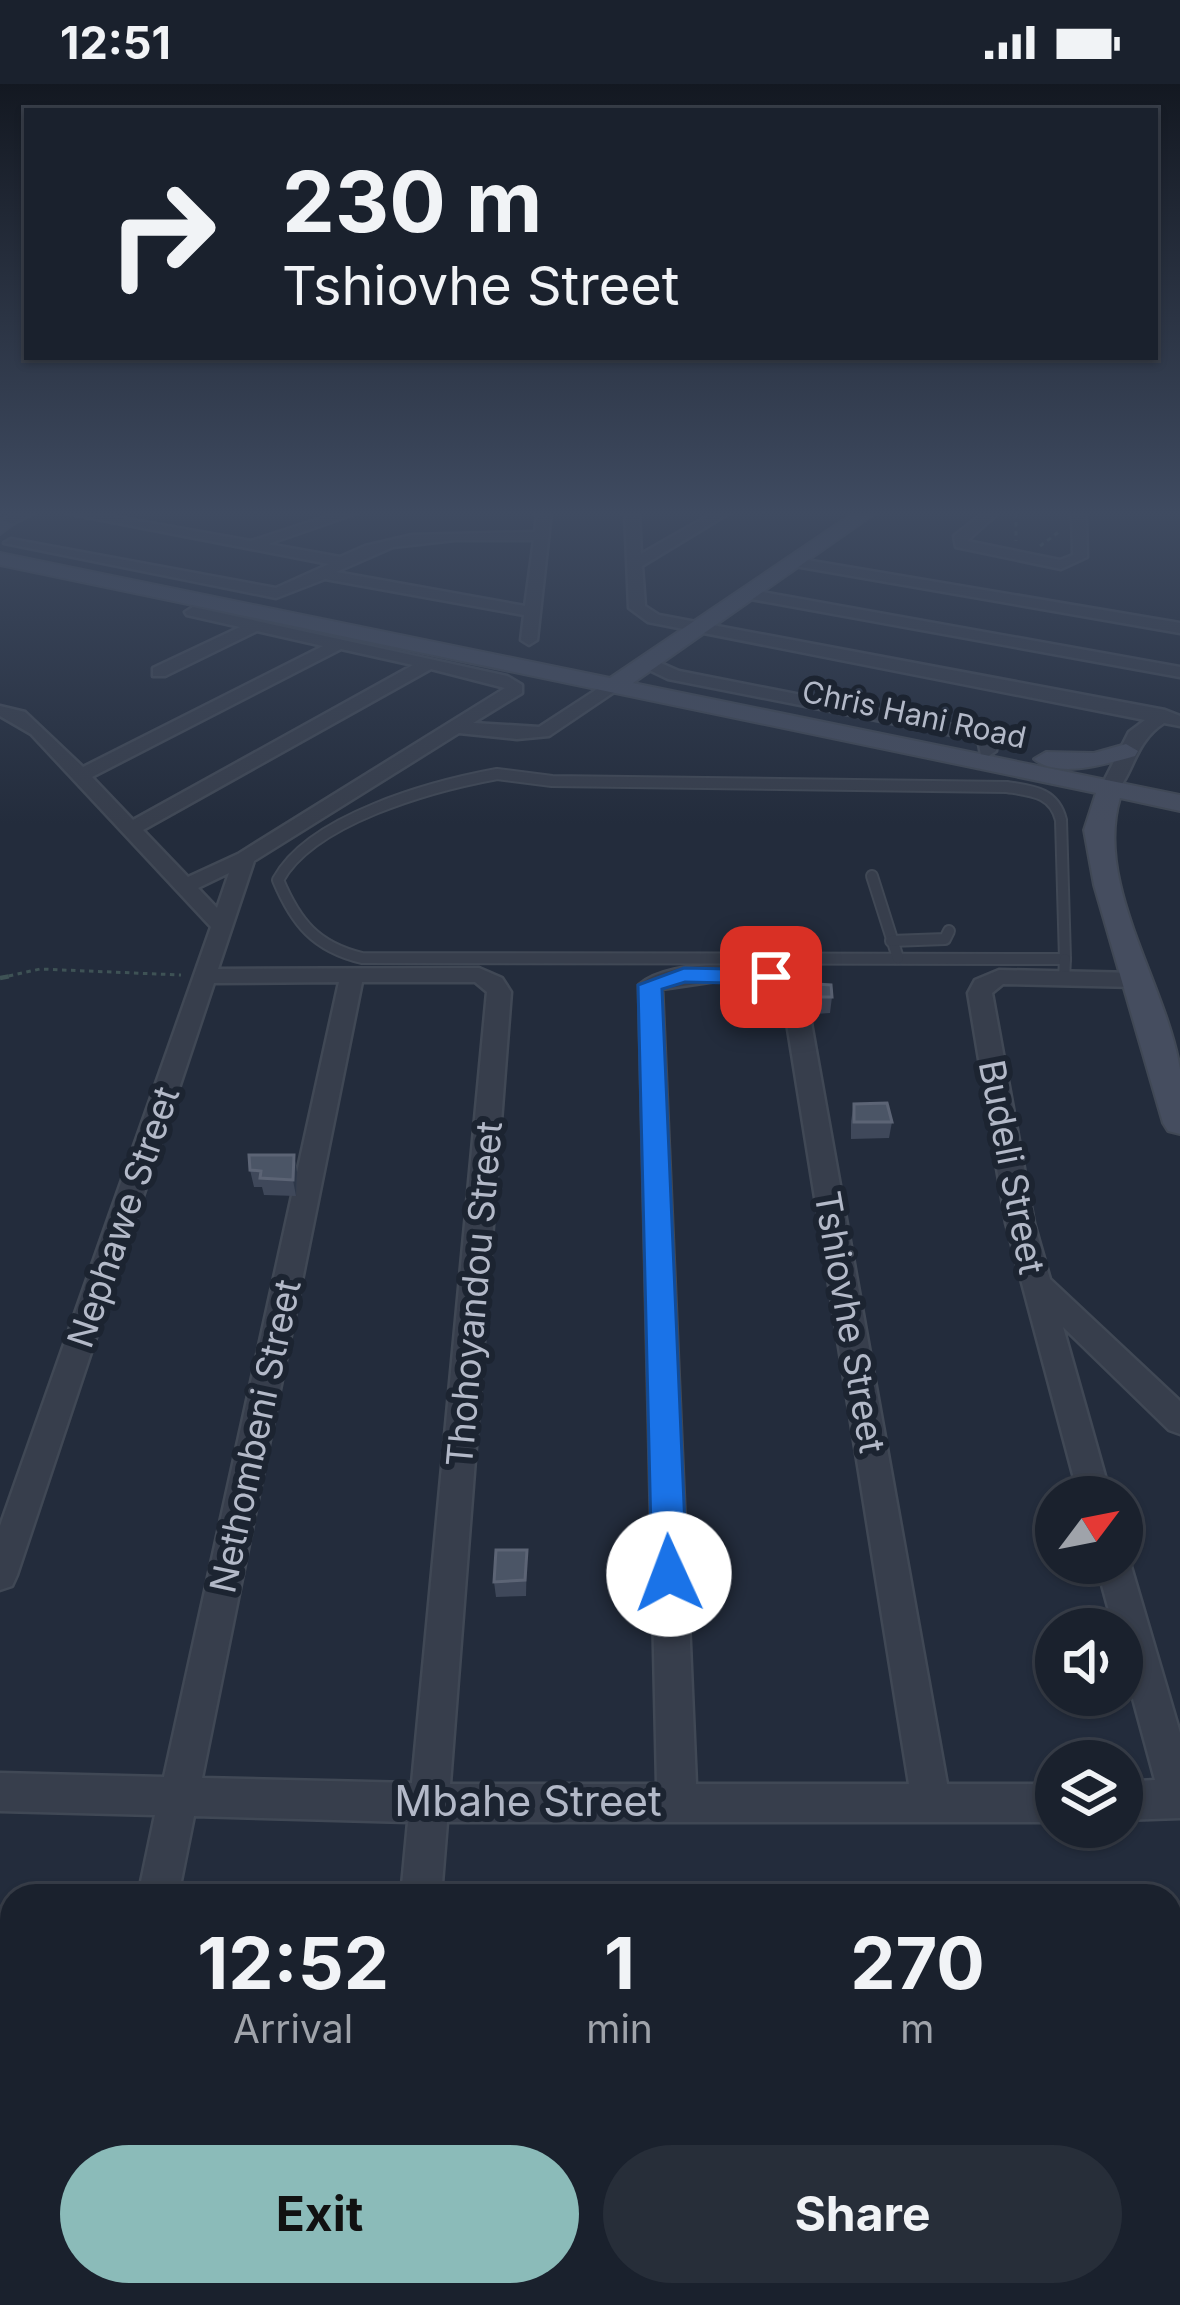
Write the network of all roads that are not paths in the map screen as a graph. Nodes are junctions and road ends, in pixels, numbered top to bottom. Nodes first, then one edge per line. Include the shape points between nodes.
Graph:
1 (213, 617) edge
2 (306, 617) edge
3 (355, 617) edge
4 (531, 617) edge
5 (650, 617) edge
6 (712, 617) edge
7 (871, 617) edge
8 (1114, 617) edge
9 (254, 626) junction
10 (696, 628) junction
11 (1180, 628) edge
12 (529, 640) dead end
13 (340, 644) junction
14 (428, 664) junction
15 (159, 672) dead end
16 (1180, 672) edge
17 (628, 676) junction
18 (1180, 709) edge
19 (0, 711) edge
20 (1159, 718) junction
21 (1180, 722) edge
22 (458, 727) junction
23 (1128, 748) junction
24 (997, 753) junction
25 (80, 776) junction
26 (1113, 783) junction
27 (1180, 790) edge
28 (1180, 803) edge
29 (131, 829) junction
30 (244, 858) junction
31 (872, 876) dead end
32 (186, 886) junction
33 (224, 928) junction
34 (949, 932) dead end
35 (891, 940) junction
36 (898, 958) junction
37 (1064, 969) junction
38 (205, 976) junction
39 (352, 976) junction
40 (1136, 980) junction
41 (1180, 1123) edge
42 (1033, 1280) junction
43 (1180, 1421) edge
44 (1089, 1476) edge
45 (0, 1575) edge
46 (1119, 1584) edge
47 (0, 1792) edge
48 (180, 1795) junction
49 (1180, 1799) edge
50 (1143, 1800) edge
51 (677, 1801) junction
52 (931, 1802) junction
53 (430, 1803) junction
54 (1035, 1803) edge
55 (161, 1884) edge
56 (423, 1884) edge

1 - 9 street
2 - 17 main road, Chris Hani Road
3 - 17 main road, Chris Hani Road
4 - 12 street
5 - 10 street
6 - 10 main road
7 - 16 street
8 - 11 street
9 - 13 street
9 - 15 street
10 - 17 main road
10 - 20 street
13 - 14 street
13 - 25 street
14 - 22 street via 514,685
14 - 29 street
17 - 22 street via 543,732
17 - 24 main road, Chris Hani Road
17 - 26 main road, Chris Hani Road
18 - 20 street
19 - 25 street via 29,722
20 - 21 street
20 - 23 street
22 - 30 street
23 - 24 main road via 1078,762
23 - 26 street
23 - 27 main road via 1147,772
24 - 26 main road, Chris Hani Road
25 - 29 street
26 - 27 main road, Chris Hani Road
26 - 28 main road, Chris Hani Road
26 - 40 main road via 1097,830
29 - 32 street
30 - 32 street
30 - 33 street, Nephawe Street
31 - 35 lane
32 - 33 street
33 - 38 street, Nephawe Street
34 - 35 lane via 942,940
35 - 36 lane
36 - 37 lane
36 - 37 lane via 362,958 329,951 306,935 279,872 364,816 504,773 571,782 1006,788 1047,797 1059,810
37 - 40 street, Budeli Street
37 - 42 street, Budeli Street via 999,977 980,993
38 - 39 street, Thohoyandou Street
38 - 45 street, Nephawe Street
39 - 48 street, Nethombeni Street
39 - 53 street, Thohoyandou Street via 479,975 500,997
40 - 41 main road
42 - 43 street
42 - 44 street, Budeli Street
46 - 49 street
47 - 48 street, Mbahe Street
48 - 53 street, Mbahe Street
48 - 55 street, Nethombeni Street
49 - 50 street
51 - 52 street, Mbahe Street
51 - 52 street, Tshiovhe Street via 650,985 684,975 760,976 794,989
51 - 53 street, Mbahe Street
52 - 54 street, Mbahe Street
53 - 56 street, Thohoyandou Street

